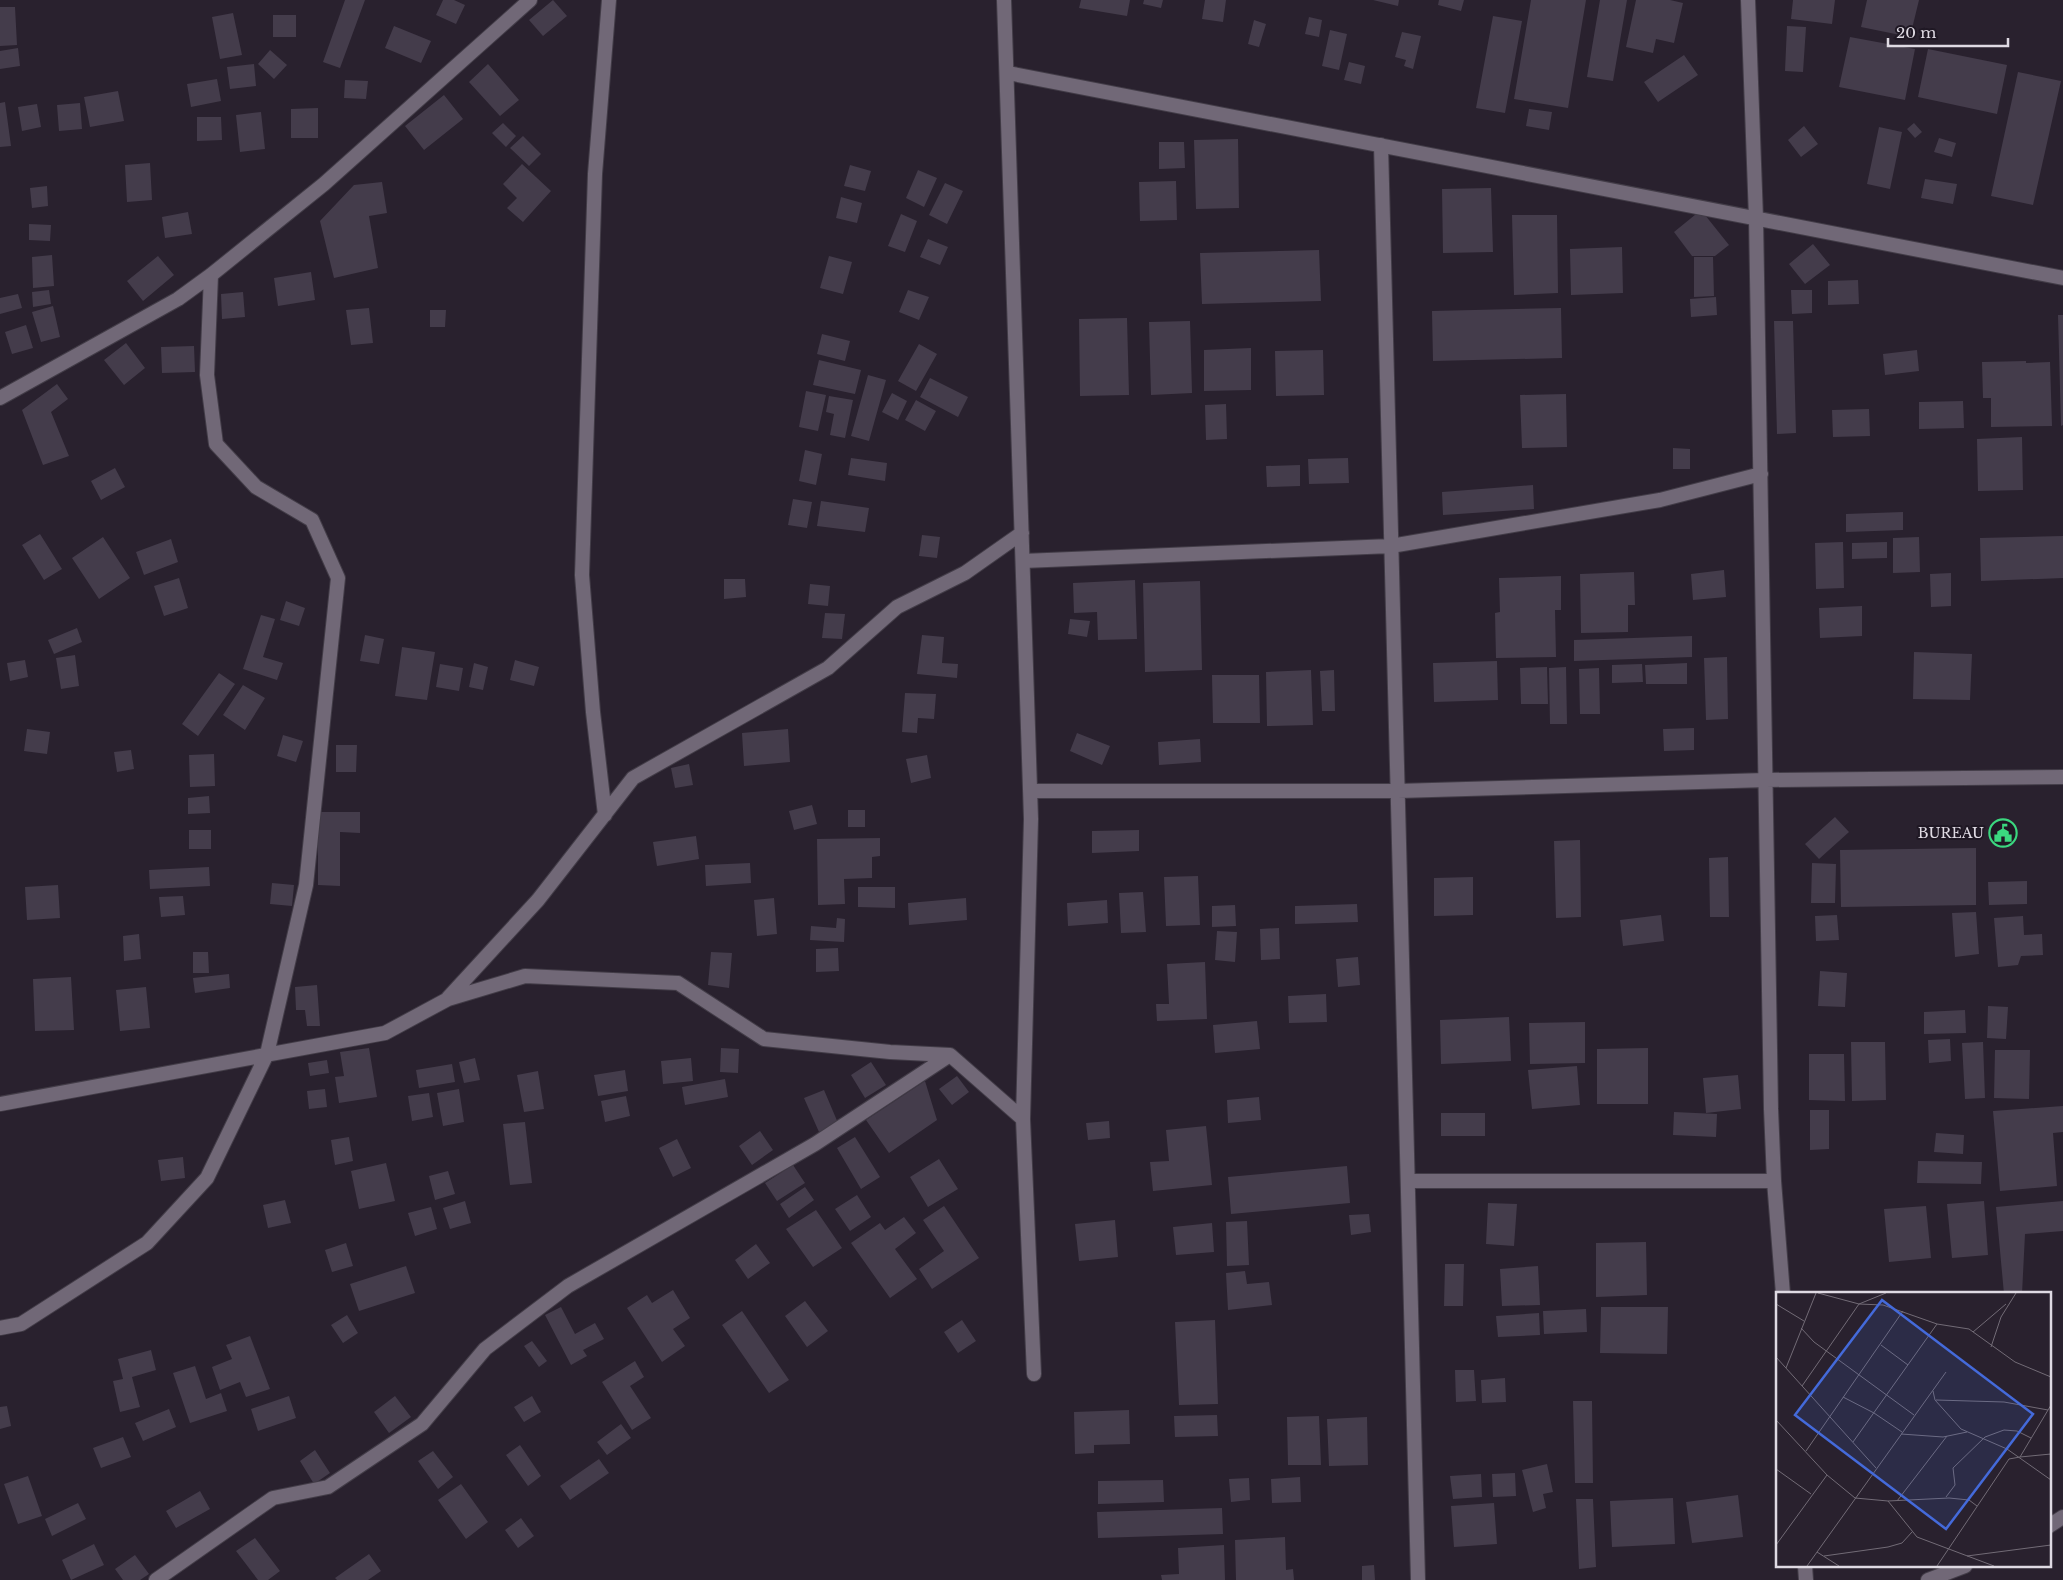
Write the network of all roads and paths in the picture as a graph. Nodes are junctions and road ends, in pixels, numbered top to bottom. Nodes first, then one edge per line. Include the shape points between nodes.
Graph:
1 (530, 0) edge
2 (609, 0) edge
3 (1004, 0) edge
4 (1748, 0) edge
5 (1008, 73) junction
6 (1381, 145) junction
7 (1756, 218) junction
8 (211, 275) junction
9 (2063, 278) edge
10 (0, 398) edge
11 (1761, 474) junction
12 (1022, 533) junction
13 (1391, 546) junction
14 (1023, 561) junction
15 (2063, 778) edge
16 (1766, 780) junction
17 (1398, 791) junction
18 (1030, 792) junction
19 (606, 815) junction
20 (448, 999) junction
21 (267, 1054) junction
22 (950, 1055) junction
23 (0, 1104) edge
24 (1023, 1119) junction
25 (1408, 1181) junction
26 (1774, 1181) junction
27 (1783, 1292) edge
28 (0, 1328) edge
29 (1034, 1374) dead end
30 (2063, 1516) edge
31 (2050, 1525) edge
32 (1960, 1568) edge
33 (156, 1580) edge
34 (1418, 1580) edge
35 (1928, 1580) edge

1 - 8 street via 324,184
2 - 19 street via 595,174 582,576 593,712
3 - 5 street
4 - 7 street
5 - 6 street
5 - 12 street
6 - 7 street
6 - 13 street
7 - 9 street
7 - 11 street
8 - 10 street via 178,299
8 - 21 street via 207,375 216,444 256,487 312,520 338,578 306,885
11 - 13 street via 1660,500
11 - 16 street
12 - 14 street
12 - 19 street via 965,573 896,607 828,668 633,778
13 - 14 street
13 - 17 street
14 - 18 street
15 - 16 street
16 - 17 street
16 - 26 street
17 - 18 street
17 - 25 street
18 - 24 street
19 - 20 street via 538,900
20 - 21 street via 385,1033
20 - 22 street via 525,976 678,983 764,1039
21 - 23 street
21 - 28 street via 207,1178 148,1243 21,1324
22 - 24 street
22 - 33 street via 815,1144 568,1286 485,1349 422,1424 328,1487 273,1498
24 - 29 street
25 - 26 street
25 - 34 street
26 - 27 street
30 - 31 street
32 - 35 street

